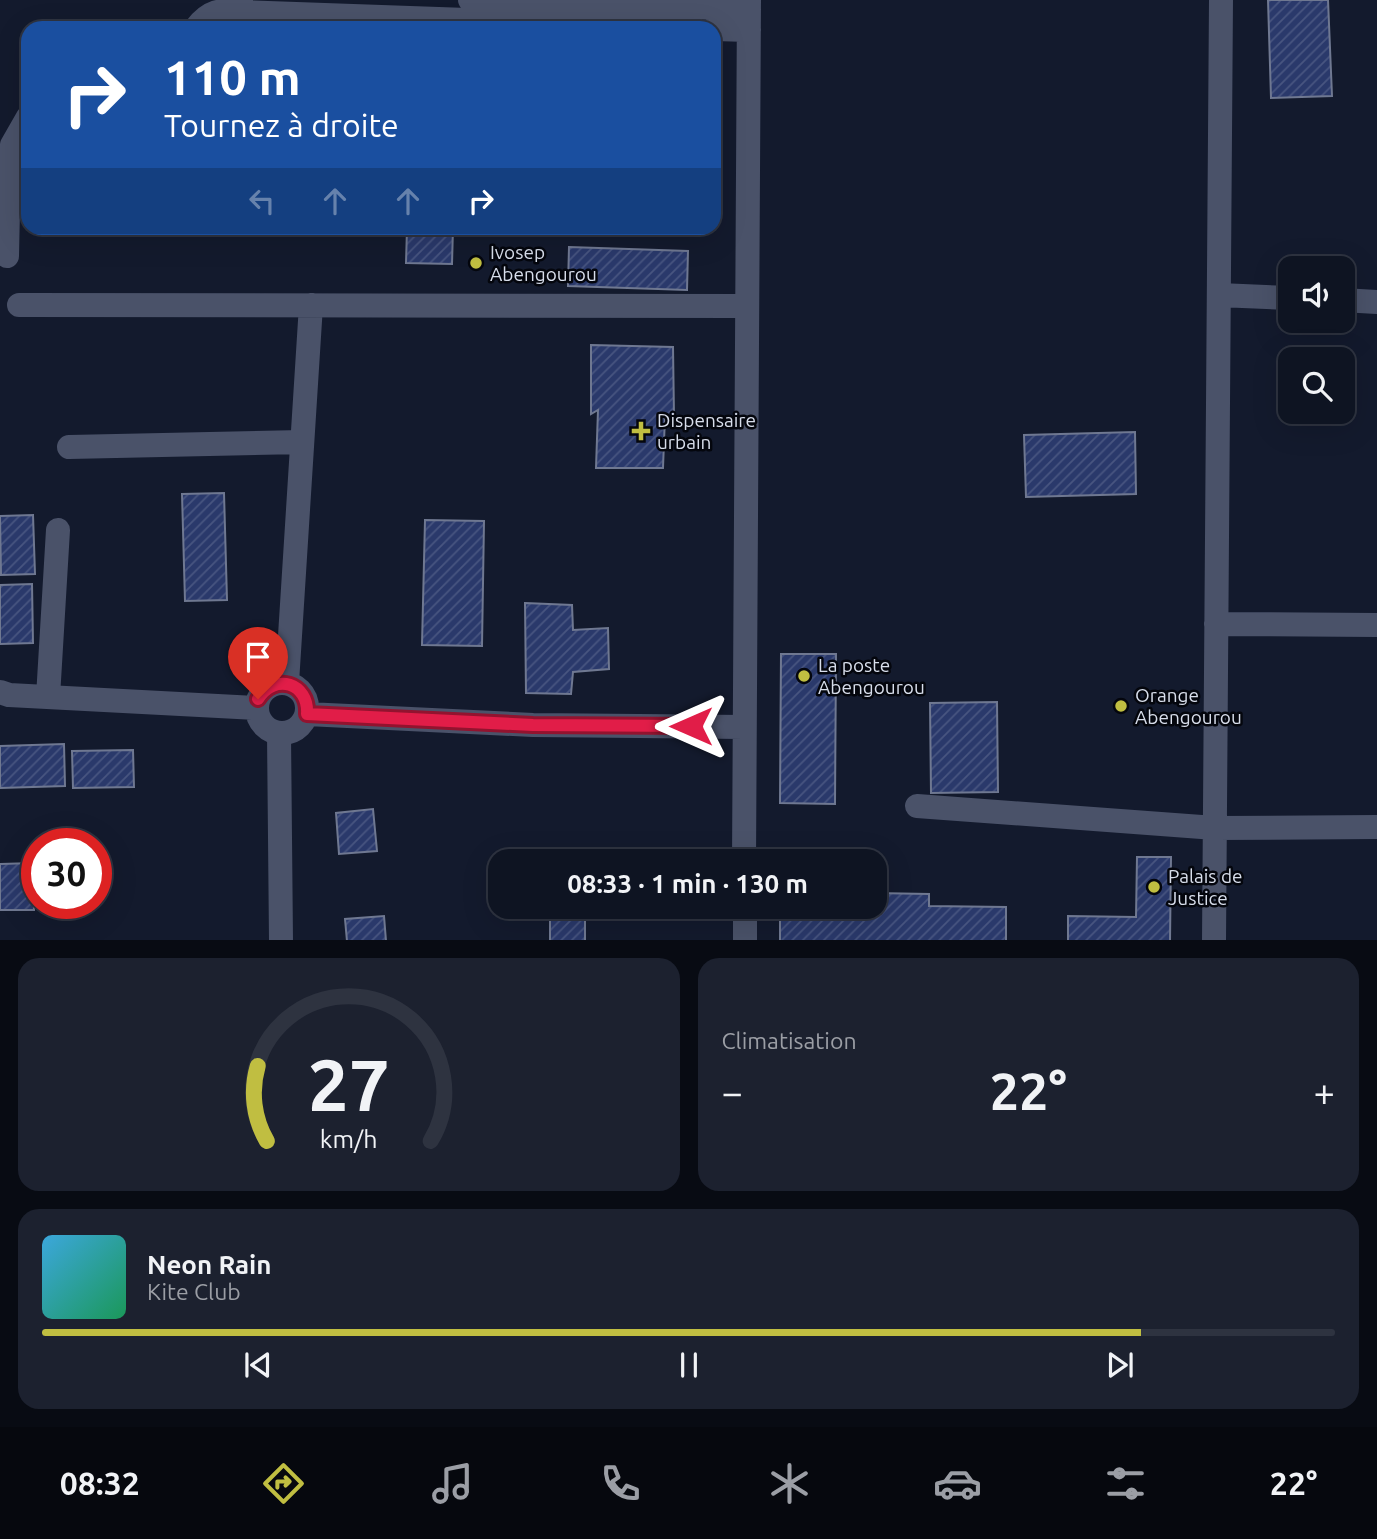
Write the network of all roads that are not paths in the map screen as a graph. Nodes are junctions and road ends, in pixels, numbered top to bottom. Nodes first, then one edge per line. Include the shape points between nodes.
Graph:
1 (1222, 0) edge
2 (241, 6) edge
3 (478, 12) edge
4 (749, 13) edge
5 (684, 18) edge
6 (203, 21) edge
7 (721, 26) edge
8 (21, 129) edge
9 (7, 256) dead end
10 (1219, 295) junction
11 (1278, 297) edge
12 (1355, 301) edge
13 (1377, 302) edge
14 (19, 305) dead end
15 (311, 305) junction
16 (747, 306) junction
17 (302, 442) junction
18 (69, 447) dead end
19 (58, 530) dead end
20 (1216, 624) junction
21 (1377, 625) edge
22 (287, 683) junction
23 (0, 692) edge
24 (48, 697) junction
25 (257, 708) junction
26 (307, 714) junction
27 (744, 727) junction
28 (279, 734) junction
29 (916, 806) dead end
30 (1377, 827) edge
31 (1215, 828) junction
32 (744, 849) edge
33 (745, 919) edge
34 (281, 940) edge
35 (745, 940) edge
36 (1214, 940) edge

1 - 10 street
2 - 3 street
2 - 6 street via 221,9
3 - 5 street
4 - 5 street
4 - 7 street
4 - 16 street
8 - 9 street via 9,161
10 - 11 street
10 - 20 street
12 - 13 street
14 - 15 street
15 - 16 street
15 - 17 street
16 - 27 street
17 - 18 street
17 - 22 street
19 - 24 street
20 - 21 street
20 - 31 street
22 - 25 street via 270,686 258,699
22 - 26 street via 306,697
23 - 24 street
24 - 25 street
25 - 28 street via 264,726
26 - 27 street via 533,725
26 - 28 street via 298,729
27 - 32 street
28 - 34 street
29 - 31 street
30 - 31 street
31 - 36 street
33 - 35 street

